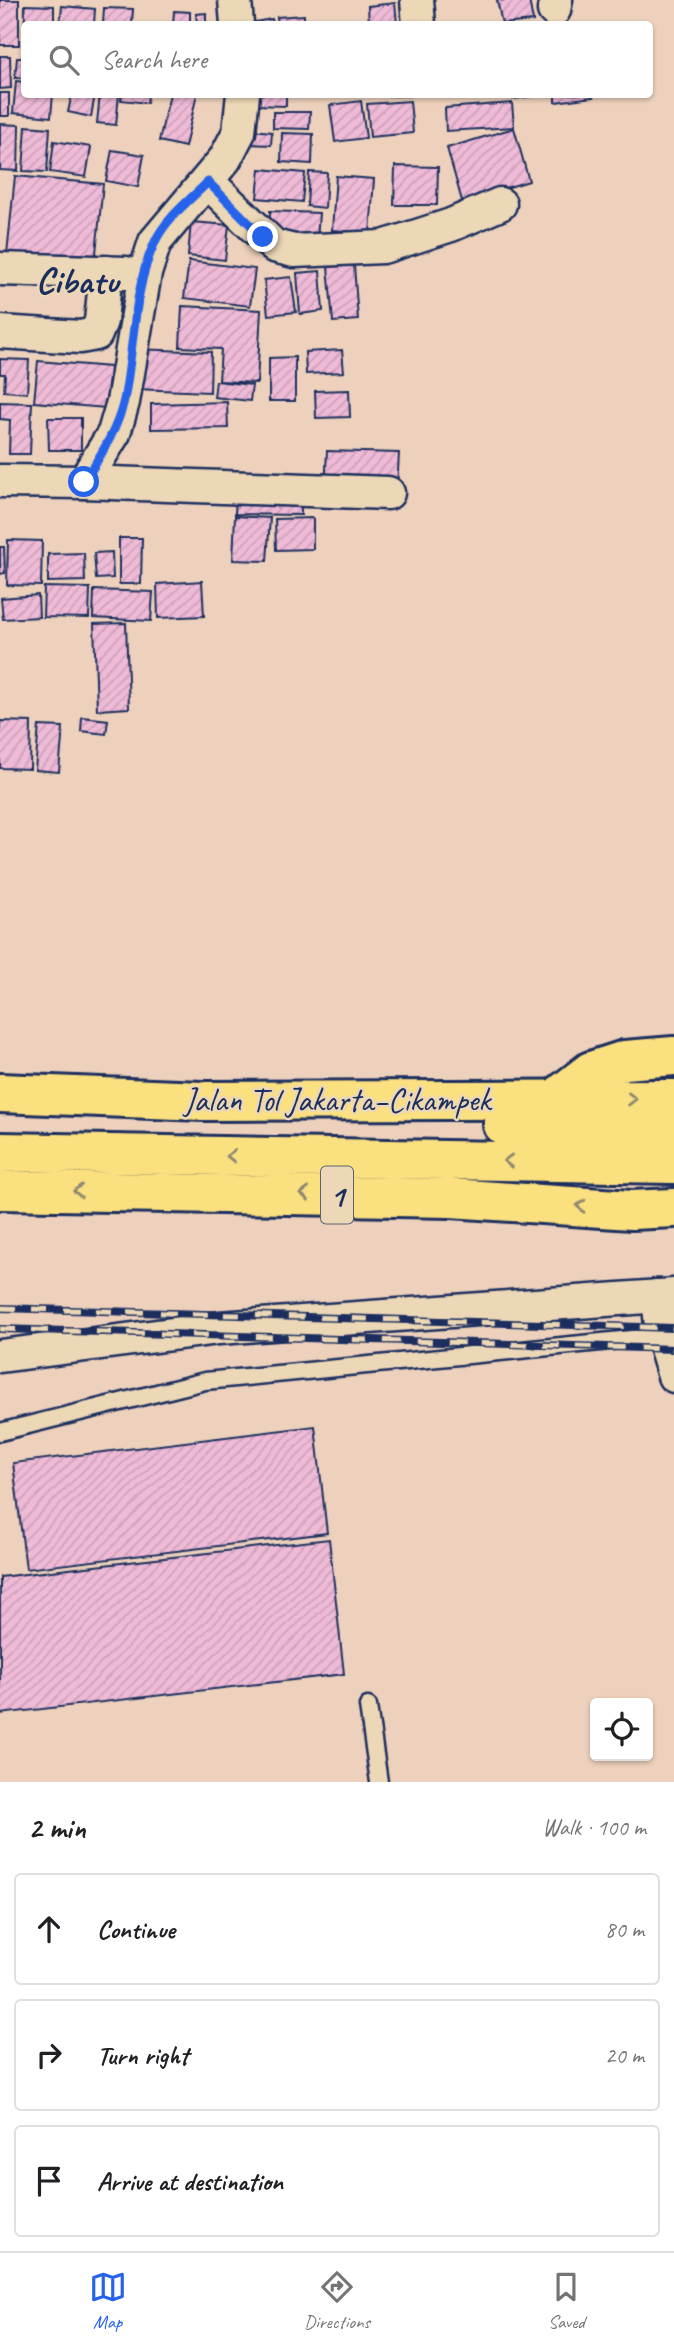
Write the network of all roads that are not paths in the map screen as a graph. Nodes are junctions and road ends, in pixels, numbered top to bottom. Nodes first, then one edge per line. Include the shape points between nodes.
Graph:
1 (235, 0) edge
2 (416, 0) edge
3 (237, 21) edge
4 (419, 21) edge
5 (243, 98) edge
6 (208, 182) junction
7 (500, 204) dead end
8 (0, 269) edge
9 (106, 272) junction
10 (145, 273) junction
11 (0, 332) edge
12 (0, 481) edge
13 (84, 482) junction
14 (388, 493) dead end
15 (674, 1056) edge
16 (0, 1093) edge
17 (555, 1099) junction
18 (674, 1099) edge
19 (0, 1119) edge
20 (674, 1127) edge
21 (0, 1152) edge
22 (674, 1164) edge
23 (0, 1190) edge
24 (674, 1211) edge
25 (666, 1295) edge
26 (668, 1337) edge
27 (0, 1356) edge
28 (674, 1376) edge
29 (0, 1432) edge
30 (368, 1706) dead end
31 (379, 1782) edge

1 - 3 street
2 - 4 street
5 - 6 street via 239,132
6 - 7 street via 274,246 294,251 383,247
6 - 10 street via 163,229
8 - 9 street
9 - 10 street
9 - 11 street via 96,334
10 - 13 street via 114,433
12 - 13 street
13 - 14 street
15 - 17 highway via 625,1060 591,1071
16 - 17 highway, Jalan Tol Jakarta–Cikampek via 203,1101
17 -> 18 highway, Jalan Tol Jakarta–Cikampek
19 - 20 highway, 1
22 -> 21 highway, 1
24 -> 23 highway, 1 via 451,1198
25 - 26 street
25 - 27 street via 219,1328
26 - 28 street
26 - 29 lane via 205,1381
30 - 31 lane

